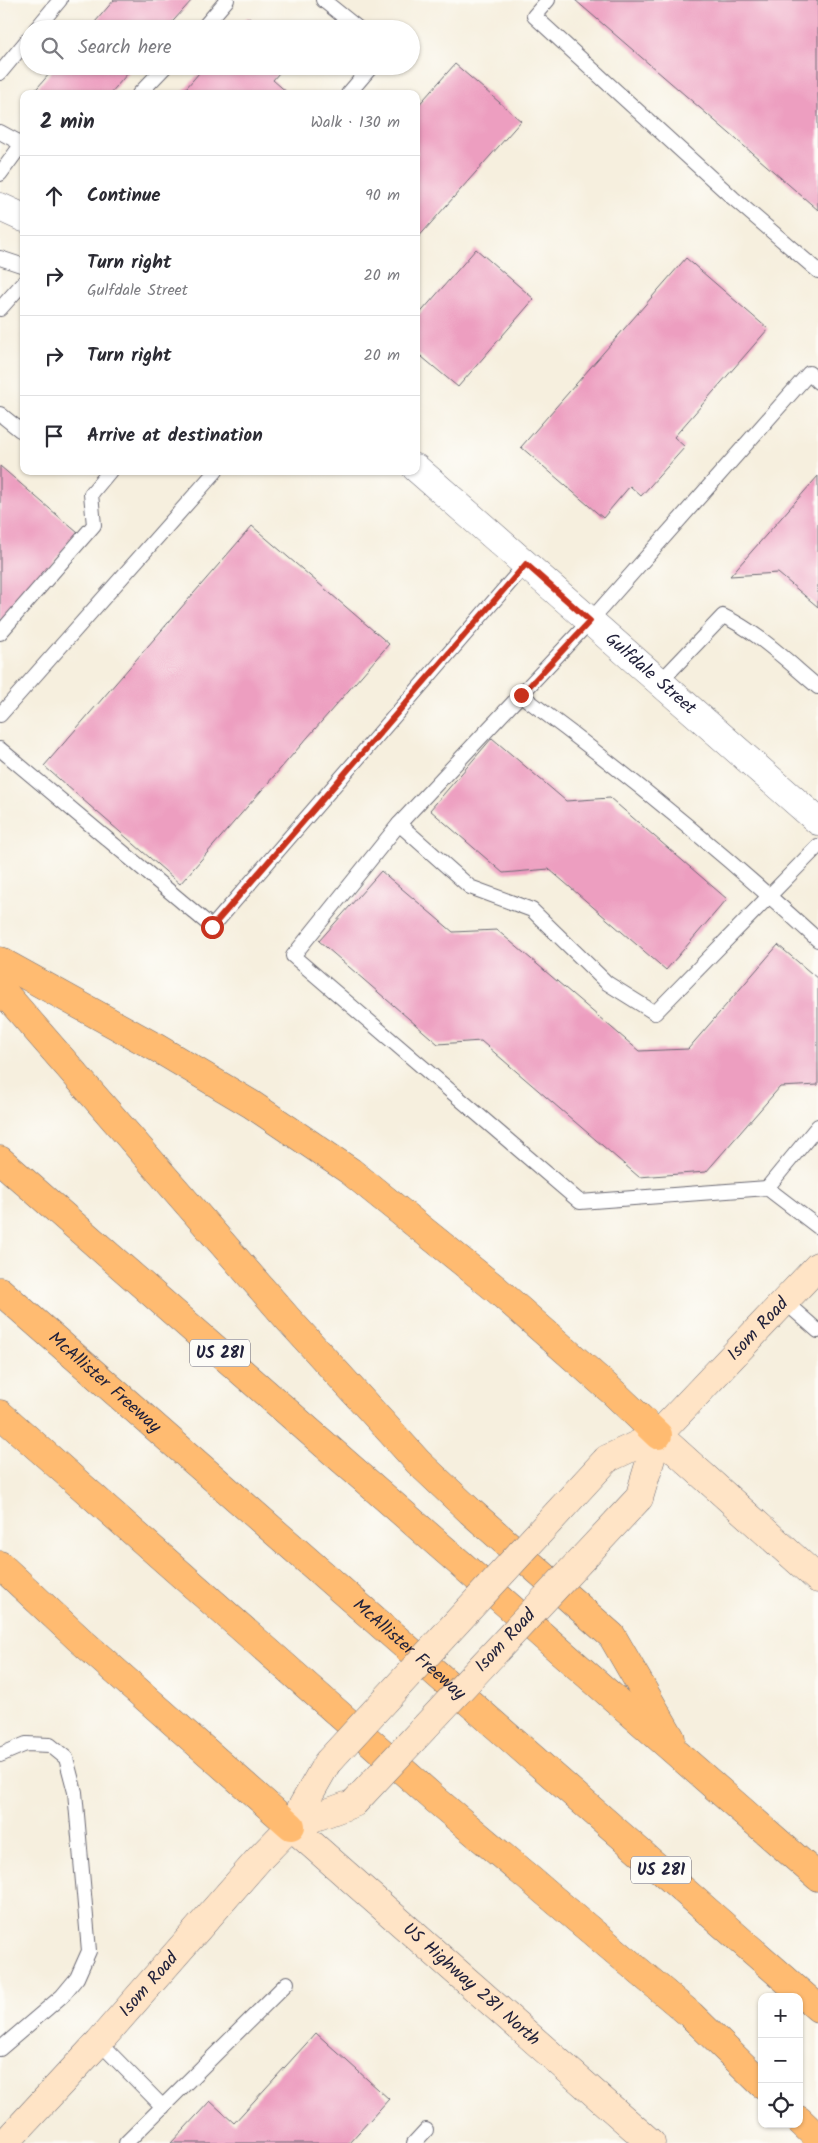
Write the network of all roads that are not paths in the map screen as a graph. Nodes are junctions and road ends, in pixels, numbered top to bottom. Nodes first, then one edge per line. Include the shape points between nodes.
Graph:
1 (60, 0) edge
2 (227, 0) edge
3 (323, 0) edge
4 (548, 0) edge
5 (43, 20) edge
6 (210, 20) edge
7 (348, 20) edge
8 (20, 49) edge
9 (0, 73) edge
10 (158, 75) edge
11 (364, 75) edge
12 (144, 90) edge
13 (351, 90) edge
14 (0, 132) edge
15 (20, 143) edge
16 (20, 149) edge
17 (0, 174) edge
18 (0, 207) edge
19 (20, 216) edge
20 (0, 258) edge
21 (20, 265) edge
22 (818, 271) edge
23 (20, 286) edge
24 (0, 309) edge
25 (818, 382) edge
26 (0, 414) edge
27 (20, 430) edge
28 (420, 471) edge
29 (107, 475) edge
30 (212, 475) edge
31 (526, 564) junction
32 (590, 621) junction
33 (0, 633) edge
34 (660, 682) junction
35 (818, 687) edge
36 (521, 695) junction
37 (0, 716) edge
38 (0, 749) edge
39 (816, 815) edge
40 (399, 824) junction
41 (818, 846) edge
42 (770, 896) junction
43 (818, 940) edge
44 (0, 961) edge
45 (0, 988) edge
46 (818, 1126) edge
47 (0, 1160) edge
48 (767, 1188) junction
49 (818, 1227) edge
50 (818, 1266) edge
51 (0, 1290) edge
52 (784, 1302) junction
53 (818, 1330) edge
54 (0, 1414) edge
55 (658, 1436) junction
56 (0, 1565) edge
57 (818, 1578) edge
58 (0, 1755) edge
59 (683, 1759) junction
60 (291, 1826) junction
61 (818, 1877) edge
62 (287, 1983) dead end
63 (818, 2008) edge
64 (99, 2042) junction
65 (0, 2048) edge
66 (761, 2083) edge
67 (163, 2106) junction
68 (803, 2124) edge
69 (426, 2130) dead end
70 (818, 2138) edge
71 (5, 2143) edge
72 (126, 2143) edge
73 (414, 2143) edge
74 (651, 2143) edge

1 - 5 lane
2 - 6 lane
3 - 7 lane
4 - 22 lane via 534,16
8 - 9 lane
10 - 12 lane
11 - 13 lane
14 - 15 lane
16 - 17 lane
18 - 19 street
20 - 21 lane
23 - 24 lane
25 - 32 lane via 809,373
26 - 27 lane
28 - 31 street, Gulfdale Street
29 - 33 lane via 90,494 94,525
30 - 37 lane
31 - 32 street, Gulfdale Street
31 - 38 lane via 212,927
32 - 34 street, Gulfdale Street
32 - 36 lane
34 - 35 lane via 723,616 772,649
34 - 39 street, Gulfdale Street
36 - 40 lane
36 - 42 lane via 596,750
40 - 42 lane via 470,887 532,910 607,983 655,1014
40 - 48 lane via 293,956 580,1202
41 - 42 lane
42 - 43 lane
44 - 55 highway via 158,1048 251,1104 350,1171 496,1289
45 - 59 highway via 288,1319 418,1462 470,1512 612,1636
46 - 48 lane
47 - 59 highway, US 281
48 - 49 lane
50 - 52 street, Isom Road
51 - 63 highway, McAllister Freeway / US 281
52 - 53 lane
52 - 55 street, Isom Road
54 - 66 highway via 436,1800 691,2015
55 - 57 street
55 - 60 street, Isom Road, bridge via 607,1459 327,1763
55 - 60 street, Isom Road, bridge via 639,1498 354,1803
56 - 60 highway
58 - 65 lane via 26,1744 50,1745 66,1758 75,1792 88,1951 77,1978 62,1996
59 - 61 highway, US 281
60 - 64 street, Isom Road
60 - 74 street, US Highway 281 North
62 - 67 lane
64 - 67 lane
64 - 71 street, Isom Road
67 - 72 lane
68 - 70 highway
69 - 73 lane

